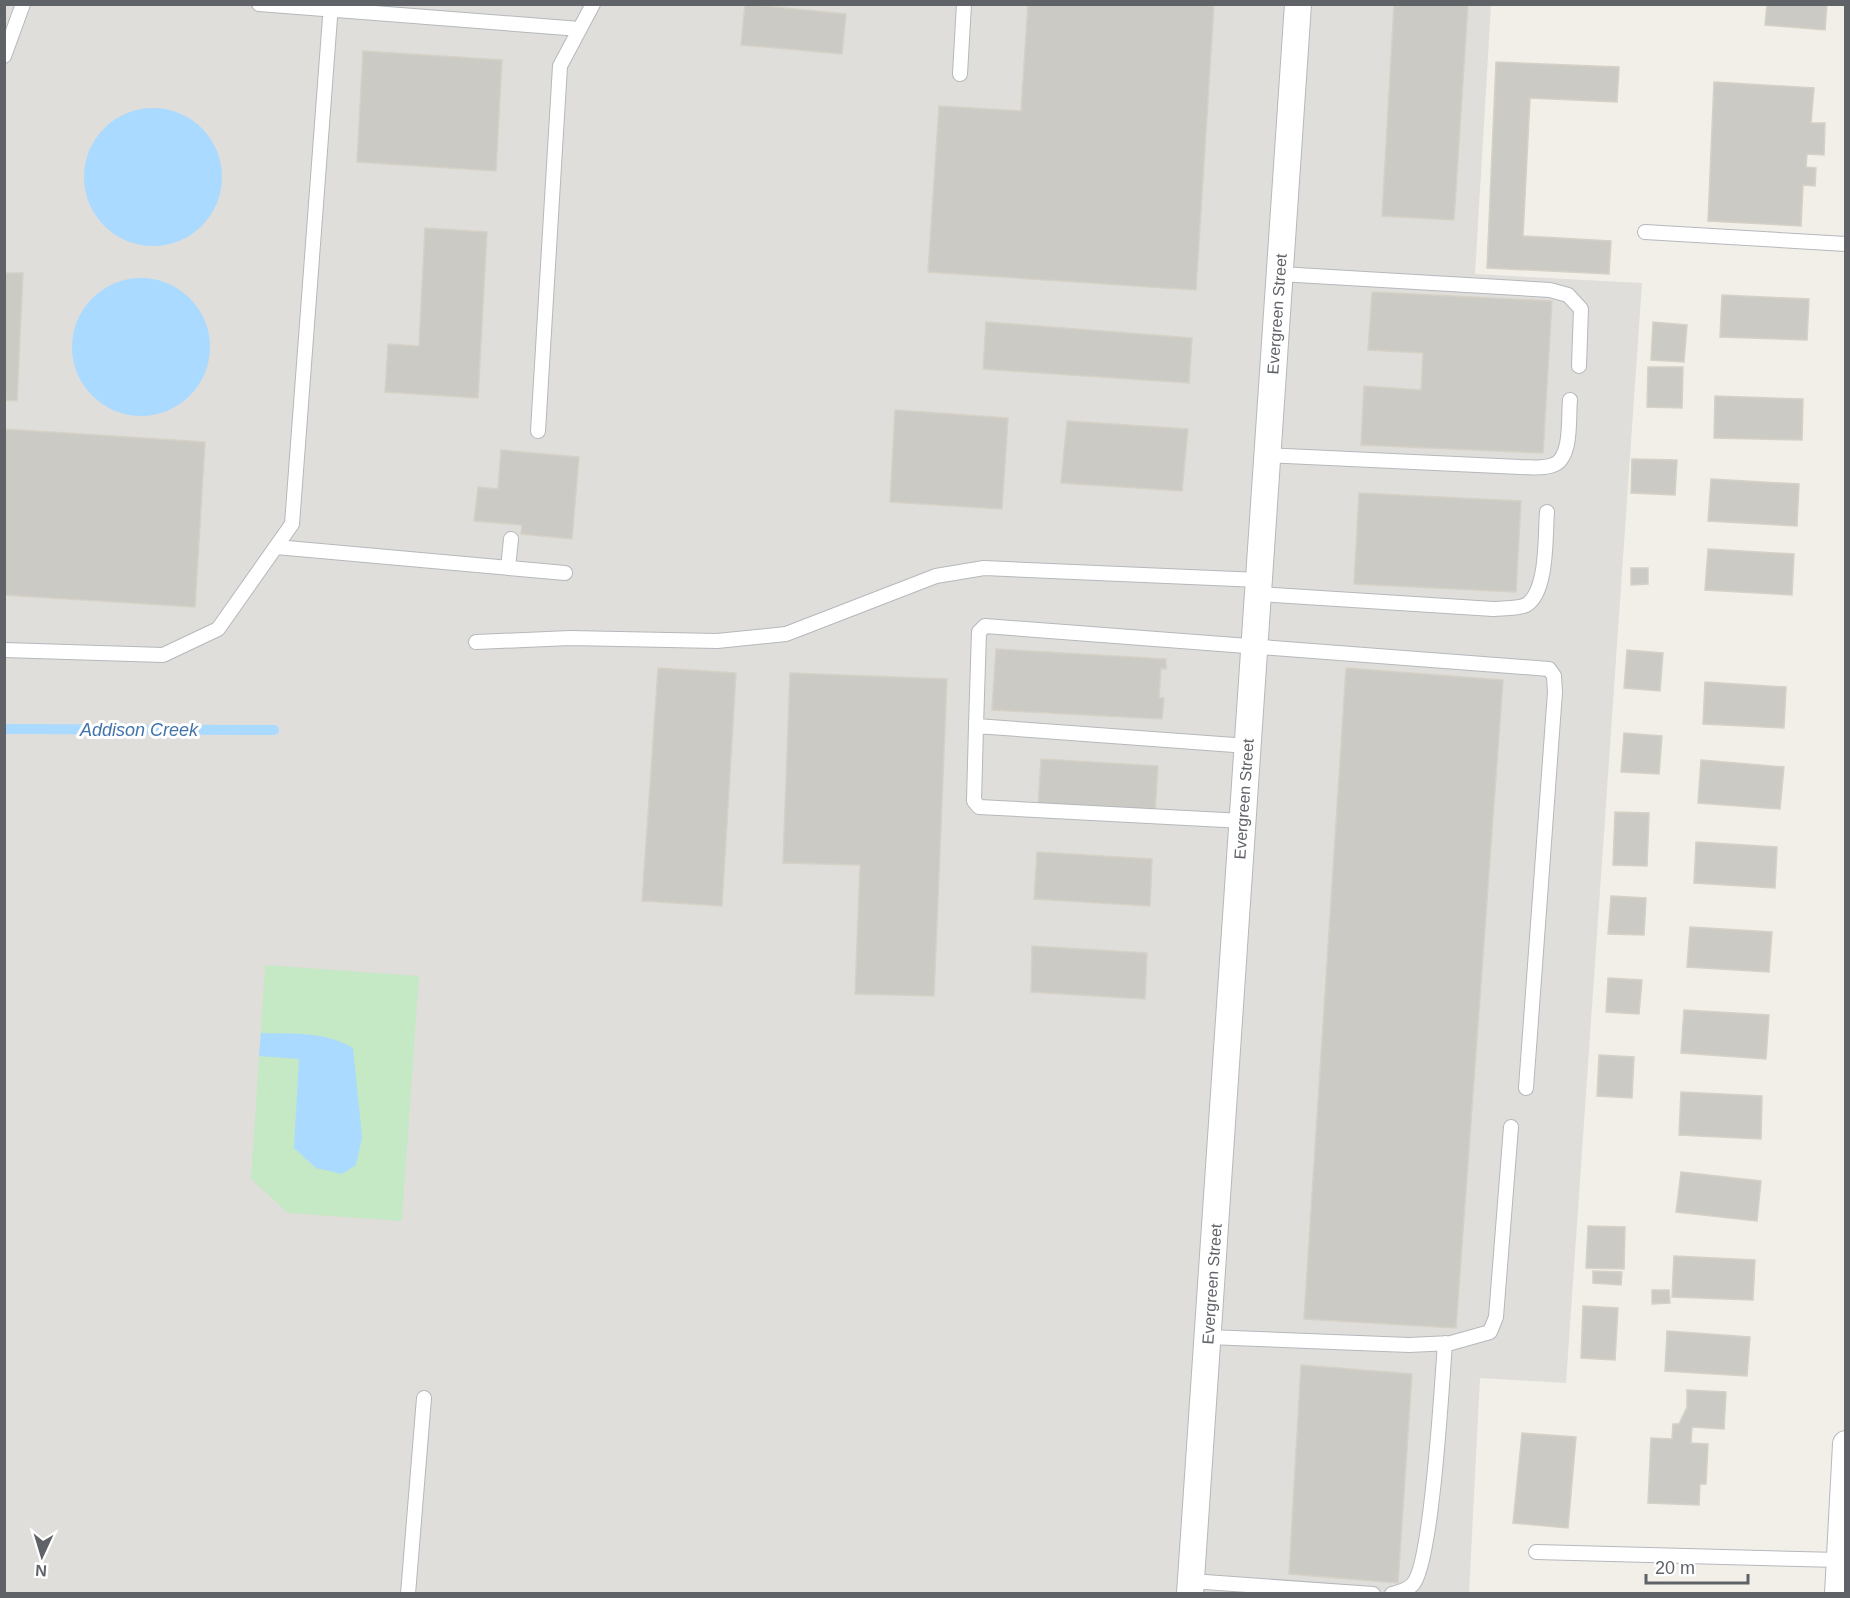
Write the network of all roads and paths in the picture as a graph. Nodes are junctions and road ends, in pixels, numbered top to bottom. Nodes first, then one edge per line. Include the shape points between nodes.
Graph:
1 (23, 4) edge
2 (259, 4) edge
3 (593, 4) edge
4 (963, 4) edge
5 (1298, 4) edge
6 (331, 8) edge
7 (580, 29) junction
8 (4, 56) edge
9 (960, 74) dead end
10 (1645, 232) dead end
11 (1845, 244) edge
12 (1280, 274) junction
13 (1579, 366) dead end
14 (1570, 400) dead end
15 (538, 431) dead end
16 (1267, 455) junction
17 (1547, 512) dead end
18 (511, 539) dead end
19 (276, 547) junction
20 (508, 568) junction
21 (565, 573) dead end
22 (1259, 587) junction
23 (476, 642) dead end
24 (1255, 647) junction
25 (4, 650) edge
26 (976, 726) junction
27 (1248, 746) junction
28 (1243, 821) junction
29 (1526, 1088) dead end
30 (1511, 1127) dead end
31 (1208, 1338) junction
32 (1445, 1343) junction
33 (424, 1398) dead end
34 (1845, 1444) edge
35 (1844, 1502) edge
36 (1536, 1552) dead end
37 (1839, 1560) junction
38 (1191, 1587) edge
39 (408, 1593) edge
40 (1373, 1593) edge
41 (1392, 1593) edge
42 (1838, 1593) edge

1 - 8 lane
2 - 6 lane
3 - 7 lane
4 - 9 lane
5 - 12 street, Evergreen Street
6 - 7 lane
6 - 19 lane via 291,524
7 - 15 lane via 561,66
10 - 11 lane
12 - 13 lane via 1550,290 1568,295 1581,309
12 - 16 street, Evergreen Street
14 - 16 lane via 1566,448 1562,459 1554,465 1520,467
16 - 22 street, Evergreen Street
17 - 22 lane via 1541,579 1536,596 1524,606 1493,609
18 - 20 lane
19 - 20 lane
19 - 25 lane via 218,629 163,655
20 - 21 lane
22 - 23 lane via 984,568 936,576 786,634 717,641 570,638
22 - 24 street, Evergreen Street
24 - 26 lane via 985,626 979,632
24 - 27 street, Evergreen Street
24 - 29 lane via 1538,667 1549,669 1554,676 1556,692
26 - 27 lane
26 - 28 lane via 974,801 979,807
27 - 28 street, Evergreen Street
28 - 31 street, Evergreen Street
30 - 32 lane via 1497,1317 1490,1332
31 - 32 lane
31 - 38 street, Evergreen Street
32 - 41 lane via 1421,1568 1413,1584
33 - 39 lane
34 - 35 street
35 - 37 street
36 - 37 lane
37 - 42 street
38 - 40 lane

